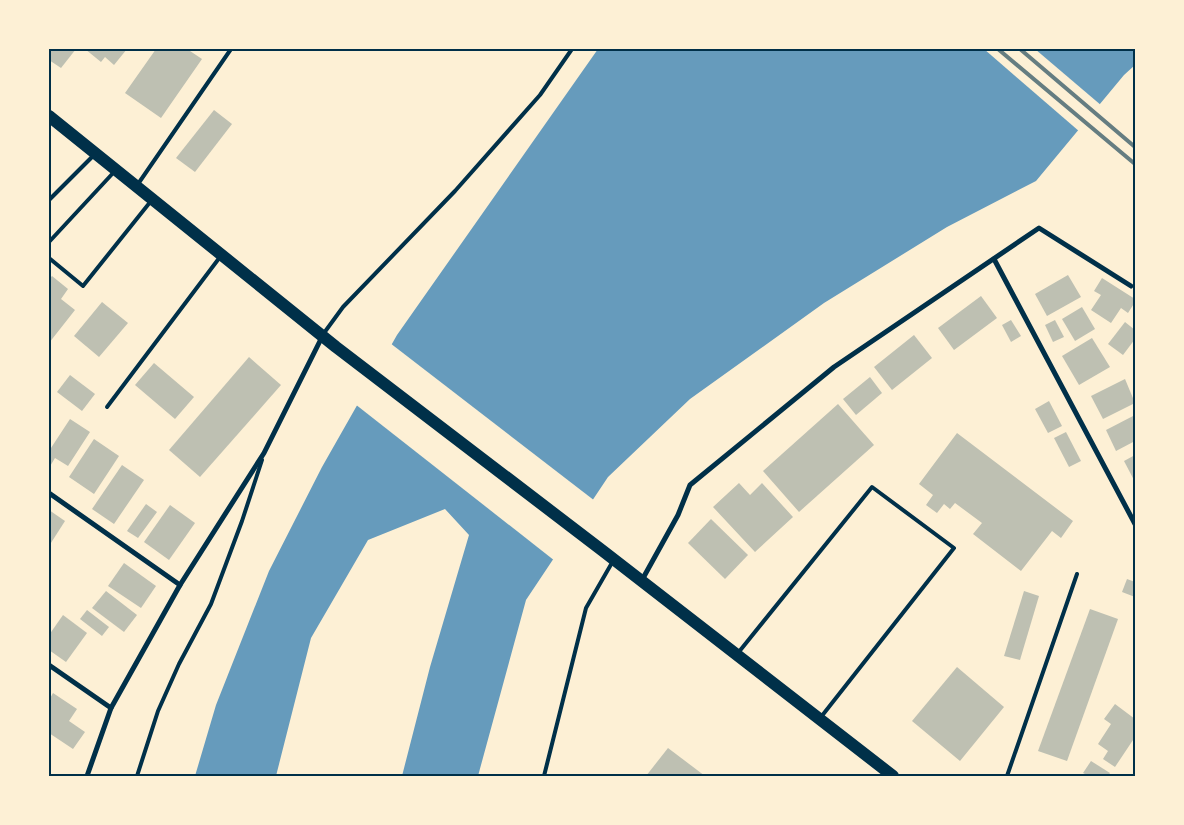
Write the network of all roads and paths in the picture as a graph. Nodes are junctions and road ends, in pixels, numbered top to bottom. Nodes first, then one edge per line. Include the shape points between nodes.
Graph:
1 (231, 49) edge
2 (572, 49) edge
3 (49, 116) edge
4 (95, 153) junction
5 (116, 170) junction
6 (136, 186) junction
7 (152, 199) junction
8 (49, 200) edge
9 (49, 242) edge
10 (221, 255) junction
11 (49, 258) edge
12 (994, 259) junction
13 (1131, 286) dead end
14 (322, 336) junction
15 (108, 407) dead end
16 (264, 453) junction
17 (49, 493) edge
18 (1135, 524) edge
19 (614, 559) junction
20 (1077, 574) dead end
21 (642, 581) junction
22 (180, 586) junction
23 (737, 654) junction
24 (49, 665) edge
25 (111, 708) junction
26 (820, 719) junction
27 (87, 776) edge
28 (137, 776) edge
29 (544, 776) edge
30 (893, 776) edge
31 (1008, 776) edge

1 - 6 lane
2 - 14 lane via 540,95 455,191 343,307
3 - 4 main road
4 - 5 main road
4 - 8 lane
5 - 6 main road
5 - 9 lane
6 - 7 main road
7 - 10 main road
7 - 11 lane via 83,286
10 - 14 main road
10 - 15 lane
12 - 13 street via 1039,228
12 - 18 street
12 - 21 street via 834,367 690,485
14 - 16 street
14 - 19 main road
16 - 22 street
16 - 28 lane via 210,604 158,711
17 - 22 street
19 - 21 main road
19 - 29 lane via 586,608
20 - 31 lane
21 - 23 main road
22 - 25 street
23 - 26 main road
23 - 26 lane via 872,487 954,548
24 - 25 street
25 - 27 street
26 - 30 main road

